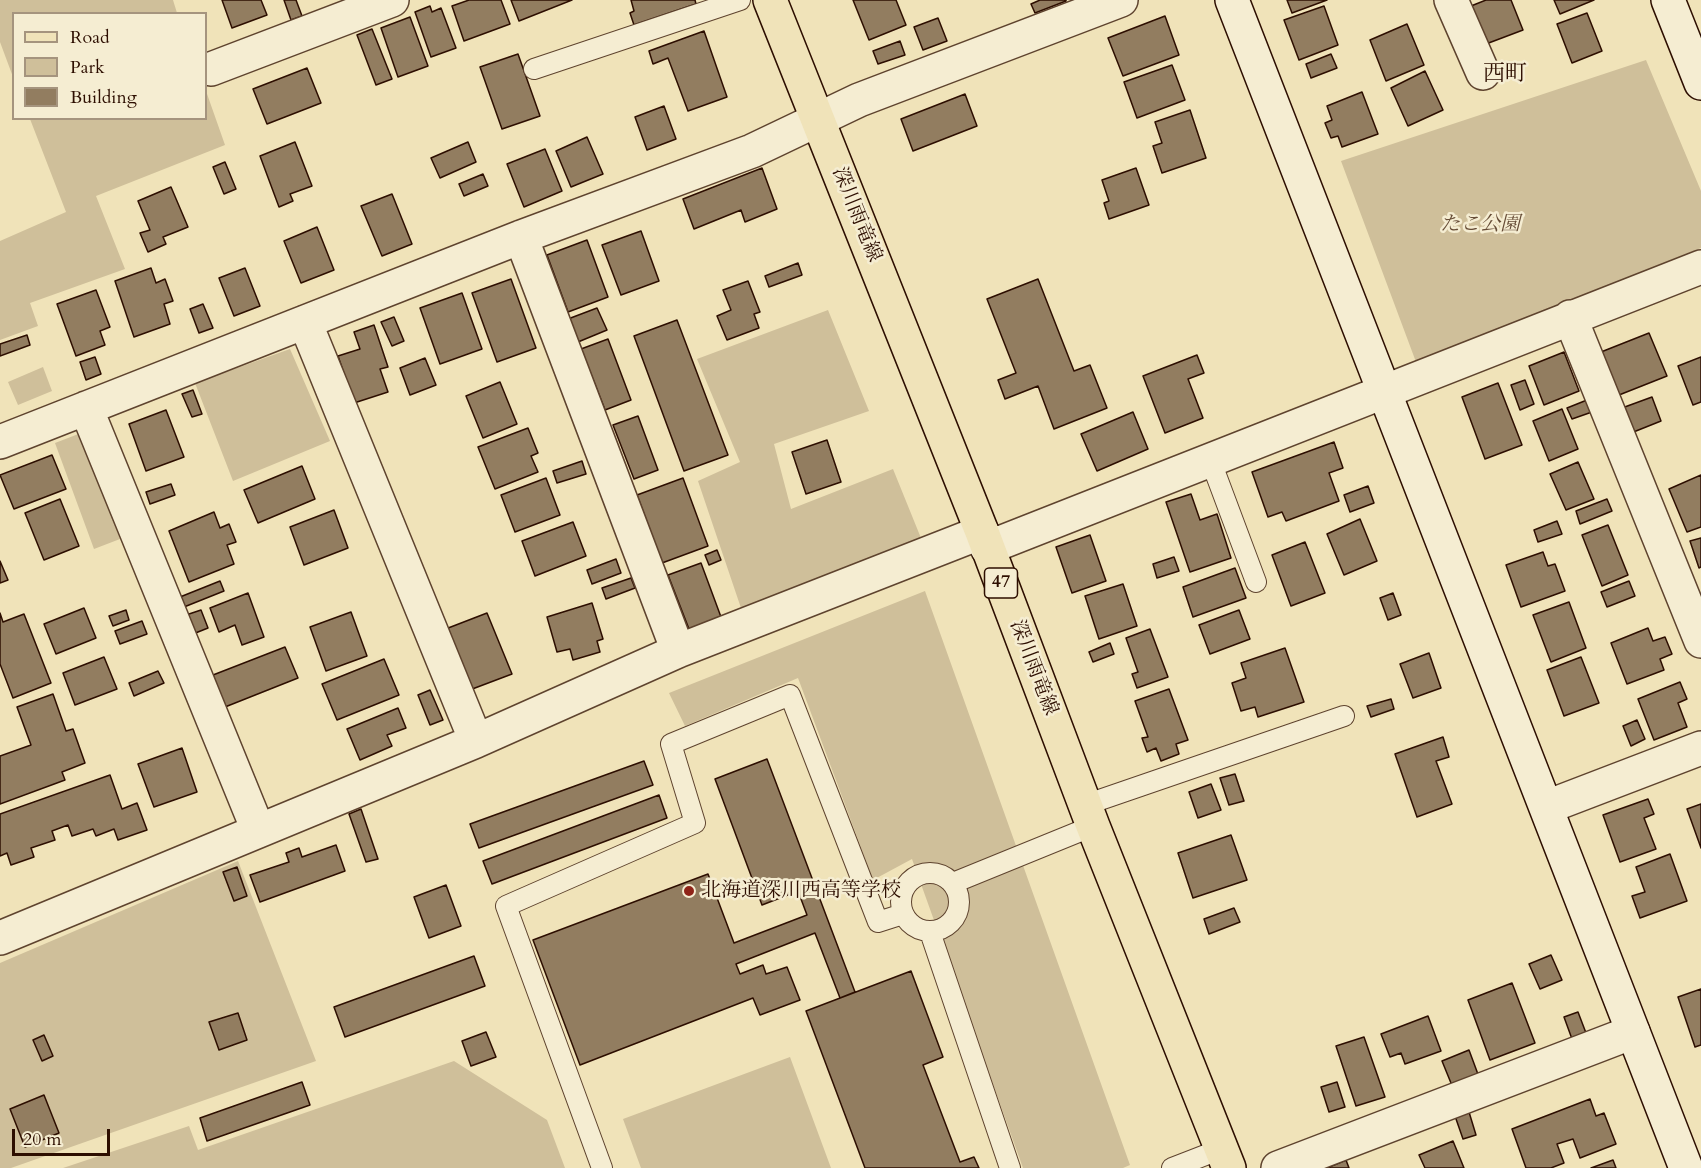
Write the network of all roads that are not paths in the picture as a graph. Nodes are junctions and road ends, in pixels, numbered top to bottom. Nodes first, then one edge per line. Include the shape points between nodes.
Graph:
1 (392, 0) edge
2 (740, 0) edge
3 (770, 0) edge
4 (1121, 0) edge
5 (1232, 0) edge
6 (1451, 0) edge
7 (1668, 0) edge
8 (211, 69) dead end
9 (534, 69) dead end
10 (1483, 73) dead end
11 (1701, 83) edge
12 (817, 118) junction
13 (521, 237) junction
14 (1701, 267) edge
15 (1570, 317) junction
16 (305, 322) junction
17 (1383, 390) junction
18 (86, 408) junction
19 (0, 442) edge
20 (1210, 459) junction
21 (985, 540) junction
22 (1256, 582) dead end
23 (1701, 641) edge
24 (678, 651) junction
25 (1344, 716) dead end
26 (476, 741) junction
27 (1701, 748) edge
28 (1547, 807) junction
29 (1089, 816) junction
30 (258, 830) junction
31 (953, 883) junction
32 (903, 914) junction
33 (930, 932) junction
34 (0, 938) edge
35 (1633, 1032) junction
36 (1225, 1159) edge
37 (602, 1168) edge
38 (1010, 1168) edge
39 (1173, 1168) edge
40 (1278, 1168) edge
41 (1686, 1168) edge

1 - 8 street
2 - 9 lane
3 - 12 main road, 深川雨竜線 / 47
4 - 12 street
5 - 17 street
6 - 10 street
7 - 11 street
12 - 13 street via 777,141
12 - 21 main road, 深川雨竜線 / 47
13 - 16 street
13 - 24 street
14 - 15 street
15 - 17 street
15 - 23 street
16 - 18 street
16 - 26 street
17 - 20 street
17 - 28 street
18 - 19 street
18 - 30 street
20 - 21 street
20 - 22 lane
21 - 24 street
21 - 29 main road, 深川雨竜線 / 47
24 - 26 street
25 - 29 lane
26 - 30 street
27 - 28 street
28 - 35 street
29 - 31 lane
29 - 36 main road, 深川雨竜線 / 47
30 - 34 street
31 - 32 lane via 939,873 922,873 908,882 901,897
31 - 33 lane via 960,898 957,915 946,928
32 - 33 lane via 914,927
32 - 37 lane via 878,922 790,696 670,744 695,823 506,906
33 - 38 lane
35 - 40 street
35 - 41 street
36 - 39 lane

